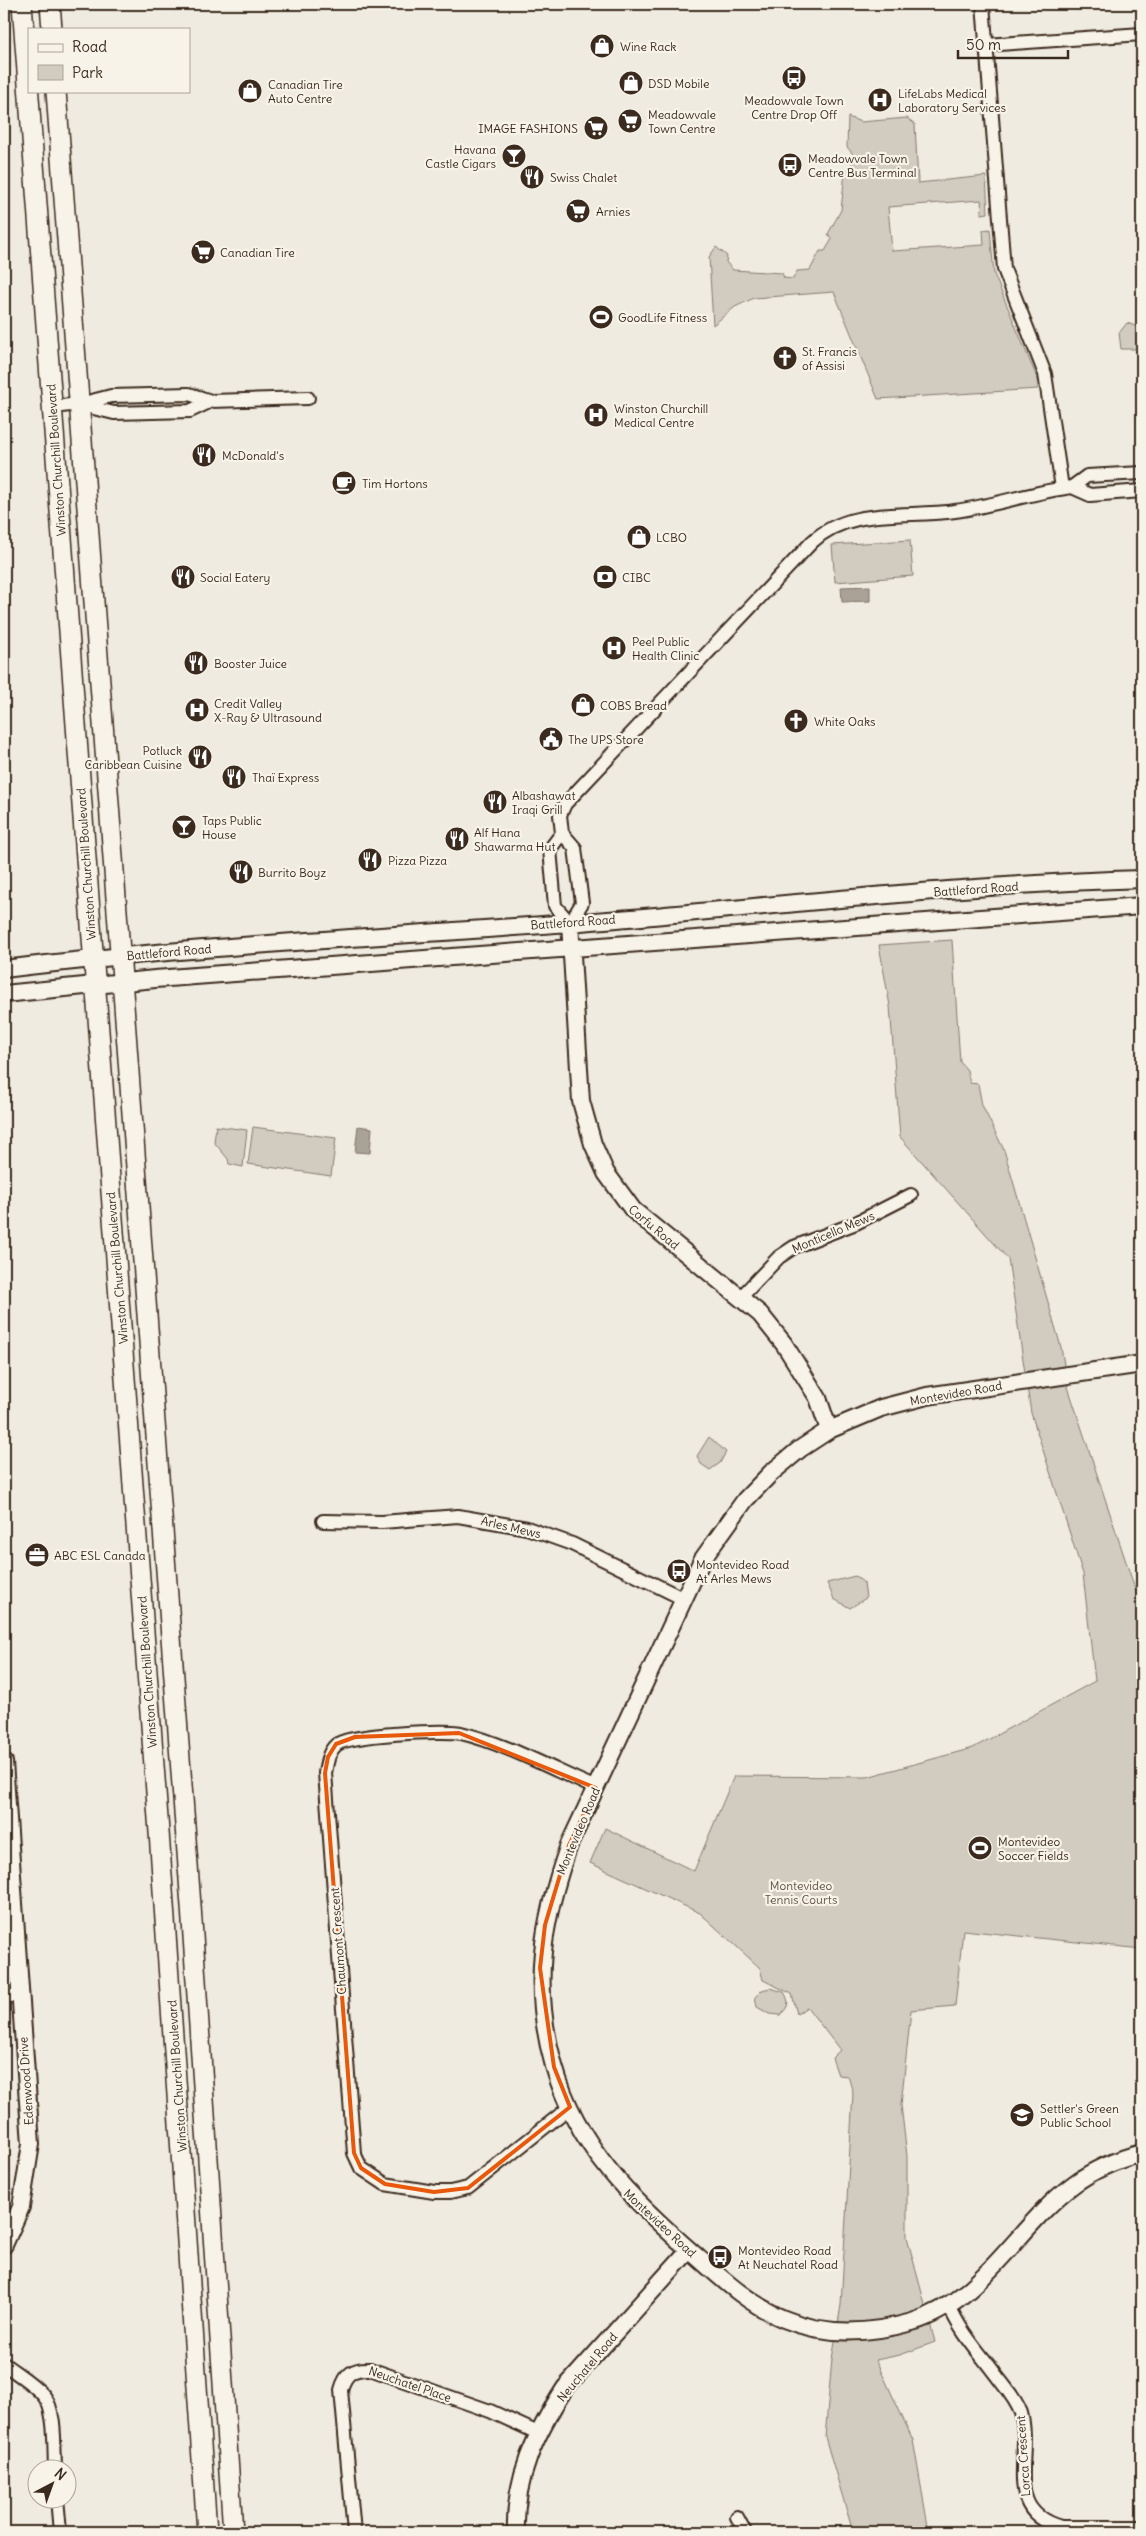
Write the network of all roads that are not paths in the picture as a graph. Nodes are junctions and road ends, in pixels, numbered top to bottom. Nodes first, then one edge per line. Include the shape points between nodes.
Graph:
1 (22, 4) edge
2 (50, 4) edge
3 (984, 4) edge
4 (52, 28) edge
5 (1142, 34) edge
6 (986, 45) junction
7 (28, 85) edge
8 (29, 92) edge
9 (56, 92) edge
10 (308, 398) dead end
11 (80, 404) junction
12 (52, 407) junction
13 (1142, 473) edge
14 (1067, 488) junction
15 (1142, 491) edge
16 (562, 833) junction
17 (1142, 879) edge
18 (1142, 906) edge
19 (570, 923) junction
20 (572, 948) junction
21 (120, 956) junction
22 (93, 959) junction
23 (4, 969) edge
24 (122, 982) junction
25 (95, 985) junction
26 (4, 994) edge
27 (911, 1195) dead end
28 (740, 1298) junction
29 (1142, 1364) edge
30 (830, 1430) junction
31 (323, 1521) dead end
32 (684, 1599) junction
33 (4, 1767) edge
34 (596, 1788) junction
35 (12, 1996) edge
36 (570, 2107) junction
37 (1142, 2154) edge
38 (4, 2242) edge
39 (689, 2250) junction
40 (949, 2305) junction
41 (4, 2364) edge
42 (538, 2433) junction
43 (54, 2458) edge
44 (58, 2508) edge
45 (737, 2517) dead end
46 (1142, 2527) edge
47 (60, 2532) edge
48 (207, 2532) edge
49 (233, 2532) edge
50 (354, 2532) edge
51 (516, 2532) edge
52 (745, 2532) edge

1 - 7 main road, Winston Churchill Boulevard
2 - 4 main road
3 - 6 street
5 - 6 street
6 - 14 street via 1004,268 1045,374
8 - 12 main road, Winston Churchill Boulevard
9 - 11 main road, Winston Churchill Boulevard
10 - 11 street via 211,402 189,394 111,396
11 - 12 street
11 - 21 main road, Winston Churchill Boulevard
12 - 22 main road, Winston Churchill Boulevard
13 - 14 street via 1087,476
14 - 15 street via 1090,495
14 - 16 street via 955,511 853,519 828,528 565,804 560,815
16 - 19 street via 575,848 582,903
16 - 19 street via 550,849 555,906
17 - 19 street, Battleford Road via 919,893
18 - 20 street, Battleford Road
19 - 20 street, Corfu Road
19 - 21 street, Battleford Road
20 - 24 street, Battleford Road
20 - 28 street, Corfu Road via 581,1101 593,1144 606,1173 624,1202
21 - 22 street, Battleford Road
21 - 24 main road, Winston Churchill Boulevard
22 - 23 street, Battleford Road
22 - 25 main road, Winston Churchill Boulevard
24 - 25 street, Battleford Road
24 - 49 main road, Winston Churchill Boulevard via 190,1896
25 - 26 street, Battleford Road
25 - 48 main road, Winston Churchill Boulevard via 160,1842
27 - 28 street, Monticello Mews via 856,1224 794,1247 779,1257
28 - 30 street, Corfu Road via 760,1314 784,1344 818,1398
29 - 30 street, Montevideo Road via 926,1396 881,1408
30 - 32 street, Montevideo Road via 800,1449 745,1500 702,1560
31 - 32 street, Arles Mews via 382,1522 458,1516 518,1526 572,1544
32 - 34 street, Montevideo Road
33 - 35 street, Edenwood Drive
34 - 36 street, Montevideo Road via 556,1881 545,1925 540,1968 554,2067
34 - 36 street, Chaumont Crescent via 459,1733 355,1737 336,1744 328,1757 325,1773 354,2153 361,2168 385,2184 434,2192 468,2188
35 - 38 street, Edenwood Drive via 31,2144 21,2206
36 - 39 street, Montevideo Road via 589,2145 615,2180 646,2213
37 - 40 street, Montevideo Road via 1107,2166 1074,2184 974,2285
39 - 40 street, Montevideo Road via 754,2303 784,2319 814,2328 846,2332 873,2330 914,2321
39 - 42 street, Neuchatel Road via 565,2388
40 - 46 street, Lorca Crescent via 957,2324 1011,2394 1020,2412 1024,2496 1032,2513 1049,2524 1061,2527
41 - 43 street via 32,2384 51,2408
42 - 50 street, Neuchatel Place via 490,2411 370,2369 359,2368 349,2372 341,2390
42 - 51 street, Neuchatel Road via 523,2472 517,2500
44 - 47 street
45 - 52 street

